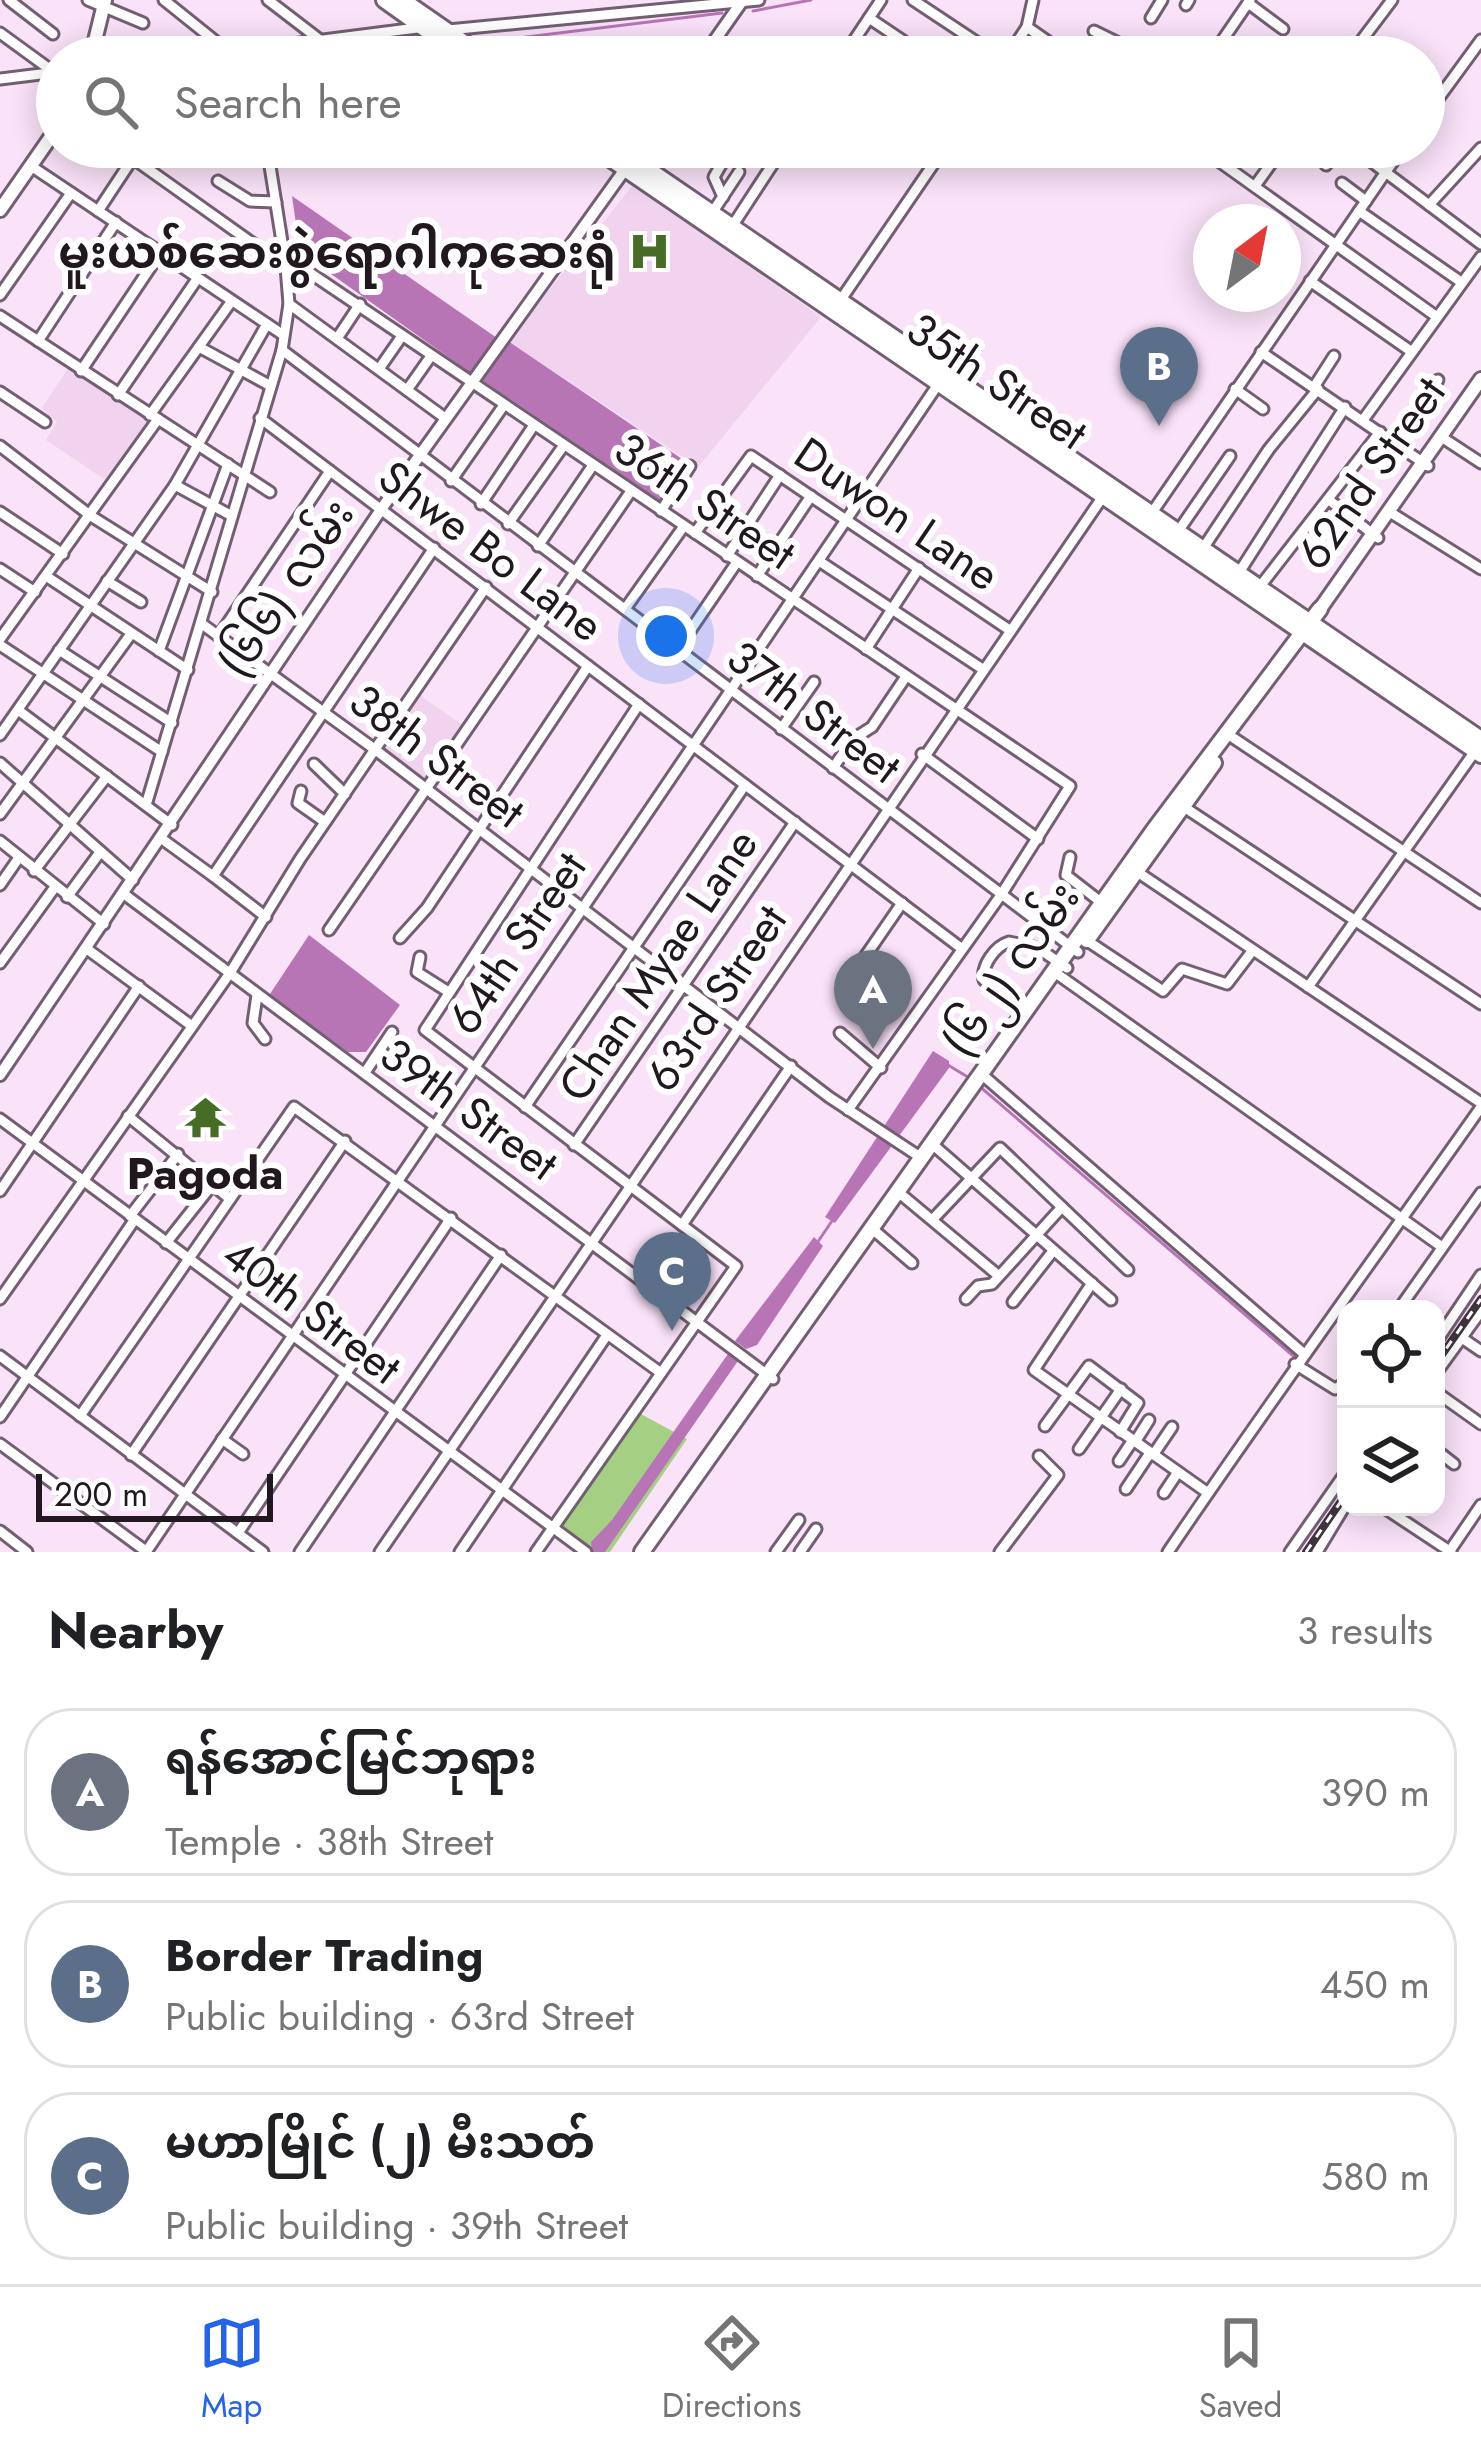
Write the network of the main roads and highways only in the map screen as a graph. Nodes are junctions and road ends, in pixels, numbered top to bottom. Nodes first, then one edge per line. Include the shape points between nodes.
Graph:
1 (384, 0) edge
2 (403, 0) edge
3 (103, 5) edge
4 (96, 36) edge
5 (435, 36) edge
6 (454, 36) edge
7 (36, 159) edge
8 (646, 168) edge
9 (647, 168) edge
10 (0, 210) edge
11 (729, 232) junction
12 (1481, 379) edge
13 (1481, 390) edge
14 (1426, 464) junction
15 (1148, 520) junction
16 (1255, 593) junction
17 (1313, 624) junction
18 (1480, 747) edge
19 (1133, 868) junction
20 (1078, 944) junction
21 (1060, 969) junction
22 (979, 1082) junction
23 (934, 1145) junction
24 (770, 1376) junction
25 (643, 1552) edge
26 (654, 1552) edge

1 - 5 main road
2 - 6 main road
3 - 4 main road
7 - 10 main road
8 - 11 main road, 35th Street
9 - 11 main road, 35th Street
11 - 15 main road, 35th Street
12 - 14 main road, 62nd Street
13 - 14 main road, 62nd Street
14 - 17 main road, 62nd Street
15 - 16 main road, 35th Street
15 - 16 main road, 35th Street via 1240,571
16 - 17 main road, 35th Street
17 - 18 main road, 35th Street
17 - 19 main road, (၆၂) လမ်း
19 - 20 main road, (၆၂) လမ်း
19 - 20 main road, (၆၂) လမ်း
20 - 21 main road, (၆၂) လမ်း
21 - 22 main road, (၆၂) လမ်း
21 - 22 main road, (၆၂) လမ်း
22 - 23 main road, (၆၂) လမ်း
23 - 24 main road, (၆၂) လမ်း
23 - 24 main road, (၆၂) လမ်း
24 - 25 main road, (၆၂) လမ်း
24 - 26 main road, (၆၂) လမ်း

